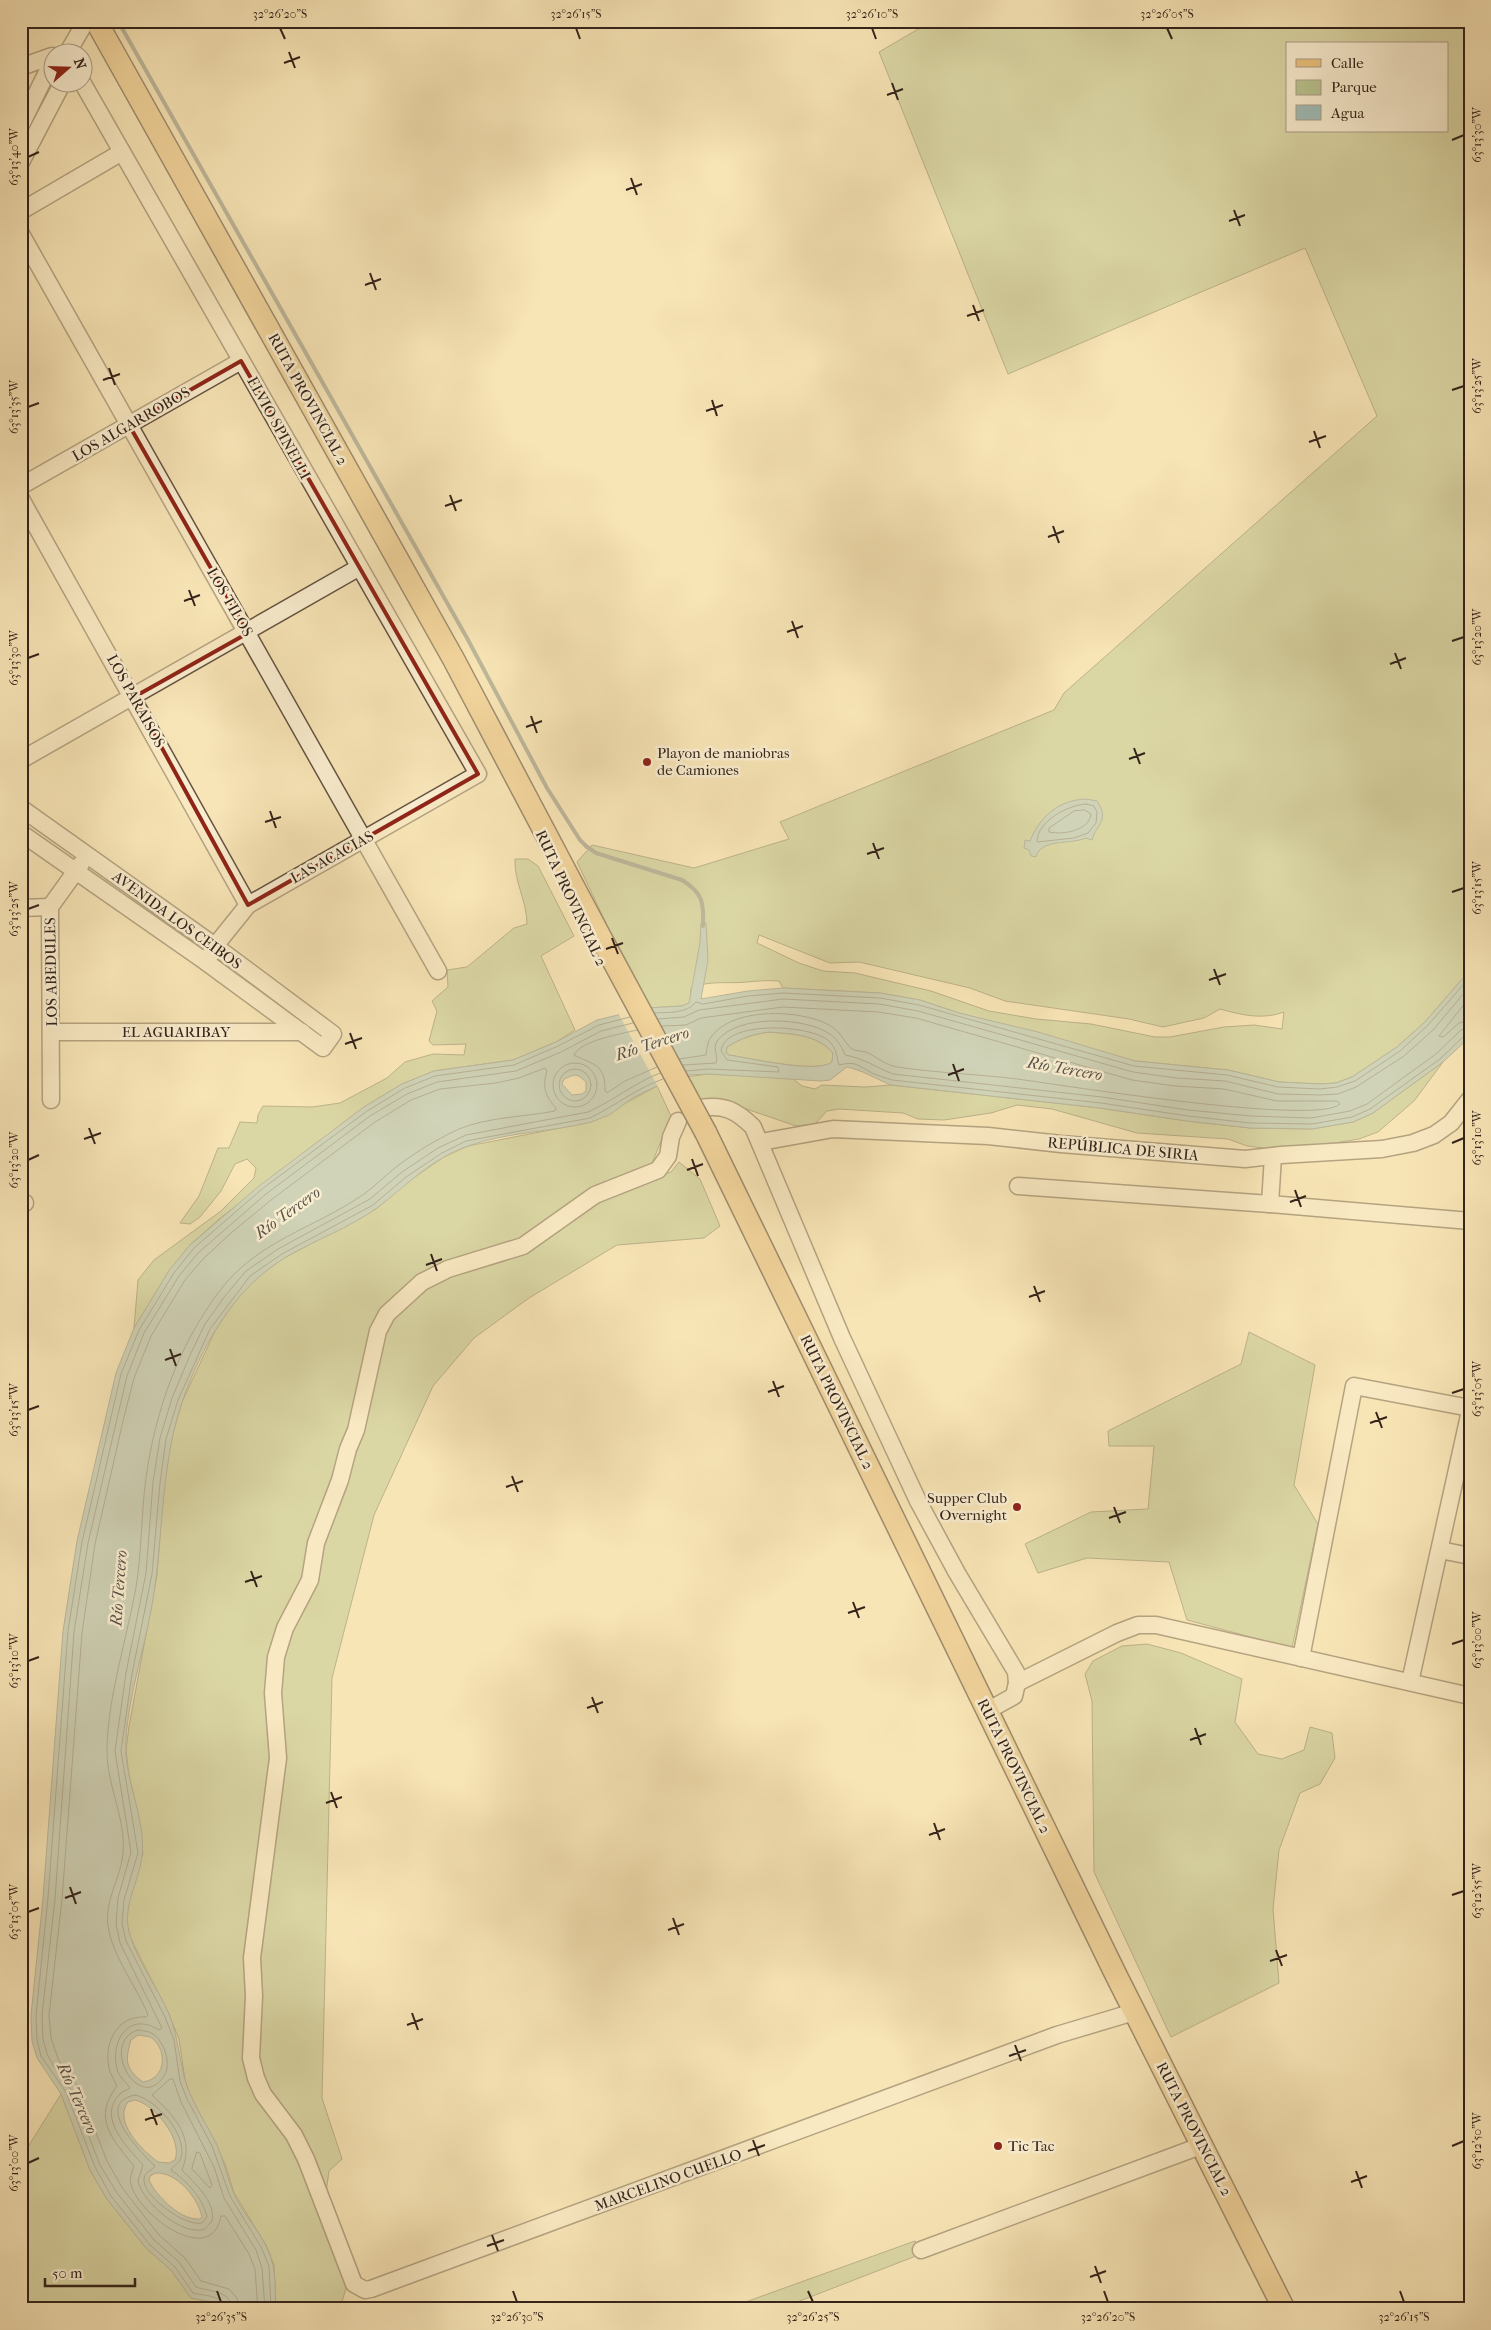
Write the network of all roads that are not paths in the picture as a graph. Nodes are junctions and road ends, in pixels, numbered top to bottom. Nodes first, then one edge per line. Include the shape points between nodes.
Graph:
1 (86, 21) edge
2 (96, 21) edge
3 (74, 42) edge
4 (42, 60) edge
5 (21, 67) edge
6 (42, 82) edge
7 (57, 92) edge
8 (88, 92) edge
9 (21, 125) edge
10 (122, 152) junction
11 (21, 162) edge
12 (21, 211) edge
13 (21, 234) edge
14 (241, 361) junction
15 (129, 425) junction
16 (21, 486) edge
17 (21, 499) edge
18 (358, 568) junction
19 (248, 633) junction
20 (134, 697) junction
21 (21, 760) edge
22 (478, 774) joint
23 (21, 808) edge
24 (21, 832) edge
25 (365, 839) junction
26 (87, 855) junction
27 (76, 871) junction
28 (248, 905) junction
29 (50, 907) junction
30 (21, 908) edge
31 (214, 946) junction
32 (206, 962) junction
33 (438, 971) dead end
34 (51, 1032) junction
35 (302, 1032) junction
36 (51, 1100) dead end
37 (1470, 1100) edge
38 (701, 1108) dead end
39 (678, 1121) dead end
40 (761, 1142) junction
41 (1273, 1156) junction
42 (1018, 1186) dead end
43 (1270, 1204) junction
44 (1470, 1221) edge
45 (1470, 1409) edge
46 (1440, 1550) junction
47 (1470, 1556) edge
48 (1301, 1658) junction
49 (1410, 1682) junction
50 (1017, 1683) junction
51 (1470, 1696) edge
52 (987, 1711) junction
53 (1134, 2012) junction
54 (1203, 2145) junction
55 (921, 2250) dead end
56 (1284, 2309) edge

1 - 3 street
2 - 52 main road, RUTA PROVINCIAL 2, bridge via 454,660 517,779 590,931 749,1221
4 - 5 street
6 - 9 street
7 - 11 street
8 - 10 street, ELVIO SPINELLI
10 - 12 street
10 - 14 street, ELVIO SPINELLI
13 - 15 street, LOS TILOS
14 - 15 street, LOS ALGARROBOS
14 - 18 street, ELVIO SPINELLI
15 - 16 street, LOS ALGARROBOS
15 - 19 street, LOS TILOS
17 - 20 street, LOS PARAISOS
18 - 19 street
18 - 22 street, ELVIO SPINELLI
19 - 20 street
19 - 25 street, LOS TILOS
20 - 21 street
20 - 28 street, LOS PARAISOS
22 - 25 street, LAS ACACIAS
23 - 26 street, AVENIDA LOS CEIBOS
24 - 27 street, AVENIDA LOS CEIBOS
25 - 28 street, LAS ACACIAS
25 - 33 street, LOS TILOS
26 - 27 street, LOS ABEDULES
26 - 31 street, AVENIDA LOS CEIBOS
27 - 29 street, LOS ABEDULES
27 - 32 street, AVENIDA LOS CEIBOS
28 - 31 street, LAS ACACIAS
29 - 30 street
29 - 34 street, LOS ABEDULES
31 - 32 street, LAS ACACIAS
31 - 35 street, AVENIDA LOS CEIBOS via 333,1034 323,1048
32 - 35 street, AVENIDA LOS CEIBOS
34 - 35 street, EL AGUARIBAY
34 - 36 street, LOS ABEDULES
37 - 41 street, REPÚBLICA DE SIRIA via 1451,1123 1434,1135 1413,1143 1382,1149
38 - 40 street via 719,1106 740,1115 753,1127
39 - 53 street, MARCELINO CUELLO via 668,1156 658,1170 596,1195 523,1246 448,1269 422,1282 386,1314 378,1331 356,1430 316,1543 310,1580 284,1628 276,1657 273,1693 278,1758 252,1958 251,2058 263,2094 294,2135 306,2159 354,2284 365,2290 371,2289 1057,2035
40 - 41 street, REPÚBLICA DE SIRIA via 833,1129 988,1136 1245,1159
40 - 50 street via 842,1338 918,1501 1011,1661
41 - 43 street
42 - 43 street
43 - 44 street
45 - 46 street
45 - 48 street via 1354,1386
46 - 47 street
46 - 49 street
48 - 49 street
48 - 50 street via 1156,1625 1138,1626 1117,1633
49 - 51 street
50 - 52 street via 1014,1696
52 - 53 main road, RUTA PROVINCIAL 2
53 - 54 main road, RUTA PROVINCIAL 2
54 - 55 street
54 - 56 main road, RUTA PROVINCIAL 2

